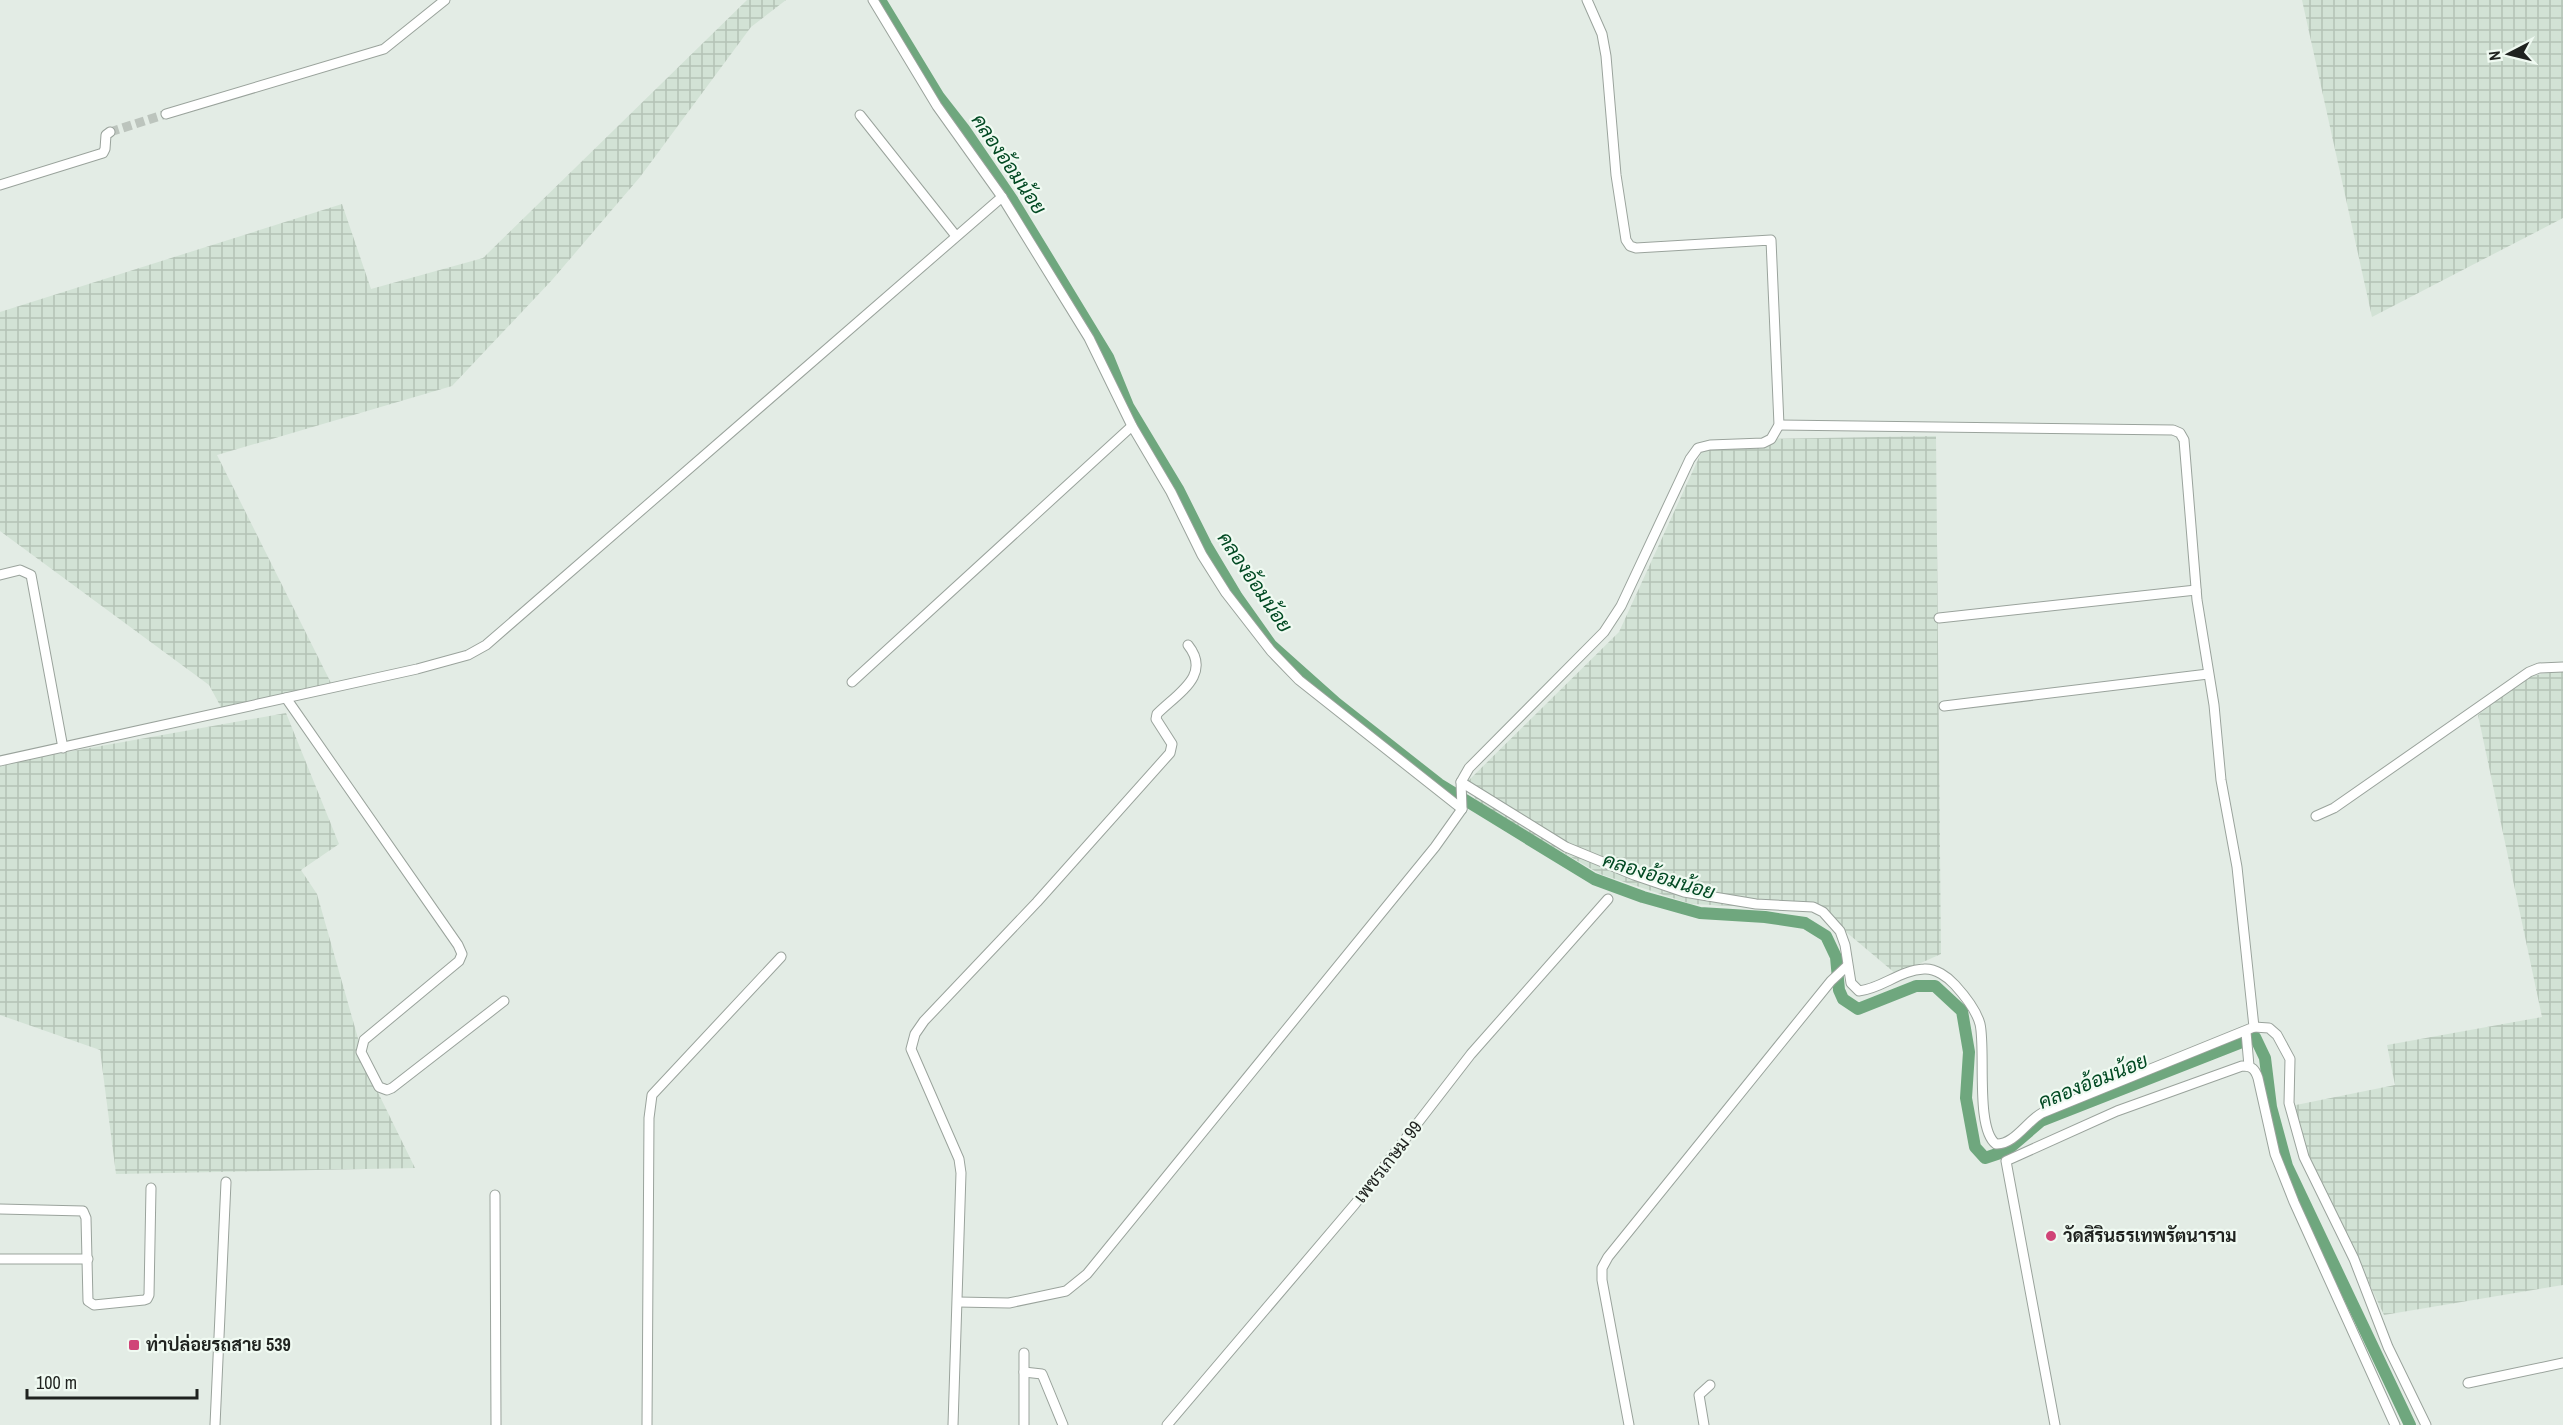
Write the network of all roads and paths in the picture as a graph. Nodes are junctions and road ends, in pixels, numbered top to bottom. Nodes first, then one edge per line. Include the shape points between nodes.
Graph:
1 (445, 0) edge
2 (873, 0) edge
3 (1587, 0) edge
4 (166, 114) tunnel mouth
5 (860, 115) dead end
6 (110, 132) tunnel mouth
7 (0, 185) edge
8 (1002, 197) junction
9 (956, 236) junction
10 (1779, 425) junction
11 (1132, 426) junction
12 (0, 575) edge
13 (2196, 590) junction
14 (1939, 618) dead end
15 (1188, 645) dead end
16 (2563, 667) edge
17 (2208, 674) junction
18 (852, 682) dead end
19 (286, 698) junction
20 (1944, 706) dead end
21 (63, 748) junction
22 (0, 760) edge
23 (1461, 784) junction
24 (1462, 806) junction
25 (2316, 816) dead end
26 (1608, 899) dead end
27 (781, 957) dead end
28 (1846, 967) junction
29 (504, 1001) dead end
30 (2255, 1030) junction
31 (2249, 1066) junction
32 (226, 1182) dead end
33 (151, 1188) dead end
34 (495, 1195) dead end
35 (0, 1209) edge
36 (0, 1259) edge
37 (88, 1259) junction
38 (958, 1302) junction
39 (1024, 1353) dead end
40 (2563, 1363) edge
41 (1024, 1372) junction
42 (2468, 1383) dead end
43 (1710, 1385) dead end
44 (215, 1425) edge
45 (496, 1425) edge
46 (647, 1425) edge
47 (953, 1425) edge
48 (1024, 1425) edge
49 (1063, 1425) edge
50 (1167, 1425) edge
51 (1629, 1425) edge
52 (1704, 1425) edge
53 (2055, 1425) edge
54 (2395, 1425) edge
55 (2426, 1425) edge

1 - 4 street via 384,49
2 - 8 street via 933,99
3 - 10 street via 1602,34 1606,56 1616,175 1630,246 1771,240
5 - 9 street
6 - 7 street via 105,135 103,153
8 - 9 street
8 - 11 street via 1089,339
9 - 19 street via 486,645 468,655 435,664
10 - 13 street via 2180,433 2184,440
10 - 23 street via 1771,439 1763,443 1698,448 1604,632 1476,760
11 - 18 street
11 - 24 street via 1202,555 1271,651 1299,680
12 - 21 street via 21,570 31,575
13 - 14 street
13 - 17 street
15 - 38 street via 1198,660 1197,672 1156,719 1172,744 1170,753 924,1021 911,1042 959,1159
16 - 25 street via 2529,672 2334,808
17 - 20 street
17 - 30 street via 2237,867
19 - 21 street
19 - 29 street via 462,954 459,961 364,1040 361,1052 379,1087 393,1088
21 - 22 street
23 - 24 street
23 - 28 street via 1566,847 1684,892 1756,904 1813,907 1840,931
24 - 38 street via 1435,847 1086,1274 1066,1291 999,1304
26 - 50 street, เพชรเกษม 99 via 1488,1033 1355,1204
27 - 46 street via 652,1095
28 - 30 street via 1851,983 1859,991 1925,968 1951,981 1964,995 1980,1023 1983,1105 1988,1136 1996,1144 2008,1142 2042,1113
28 - 51 street via 1732,1101 1602,1268
30 - 31 street
30 - 55 street via 2277,1035 2289,1059 2289,1103 2304,1157 2354,1259 2388,1347
31 - 53 street via 2117,1111 2006,1161
31 - 54 street via 2259,1078 2275,1154 2294,1202
32 - 44 street
33 - 37 street via 147,1299 91,1304
34 - 45 street
35 - 37 street via 82,1211 87,1218
36 - 37 street
38 - 47 street
39 - 41 street
40 - 42 street
41 - 48 street
41 - 49 street via 1042,1374
43 - 52 street via 1699,1395

